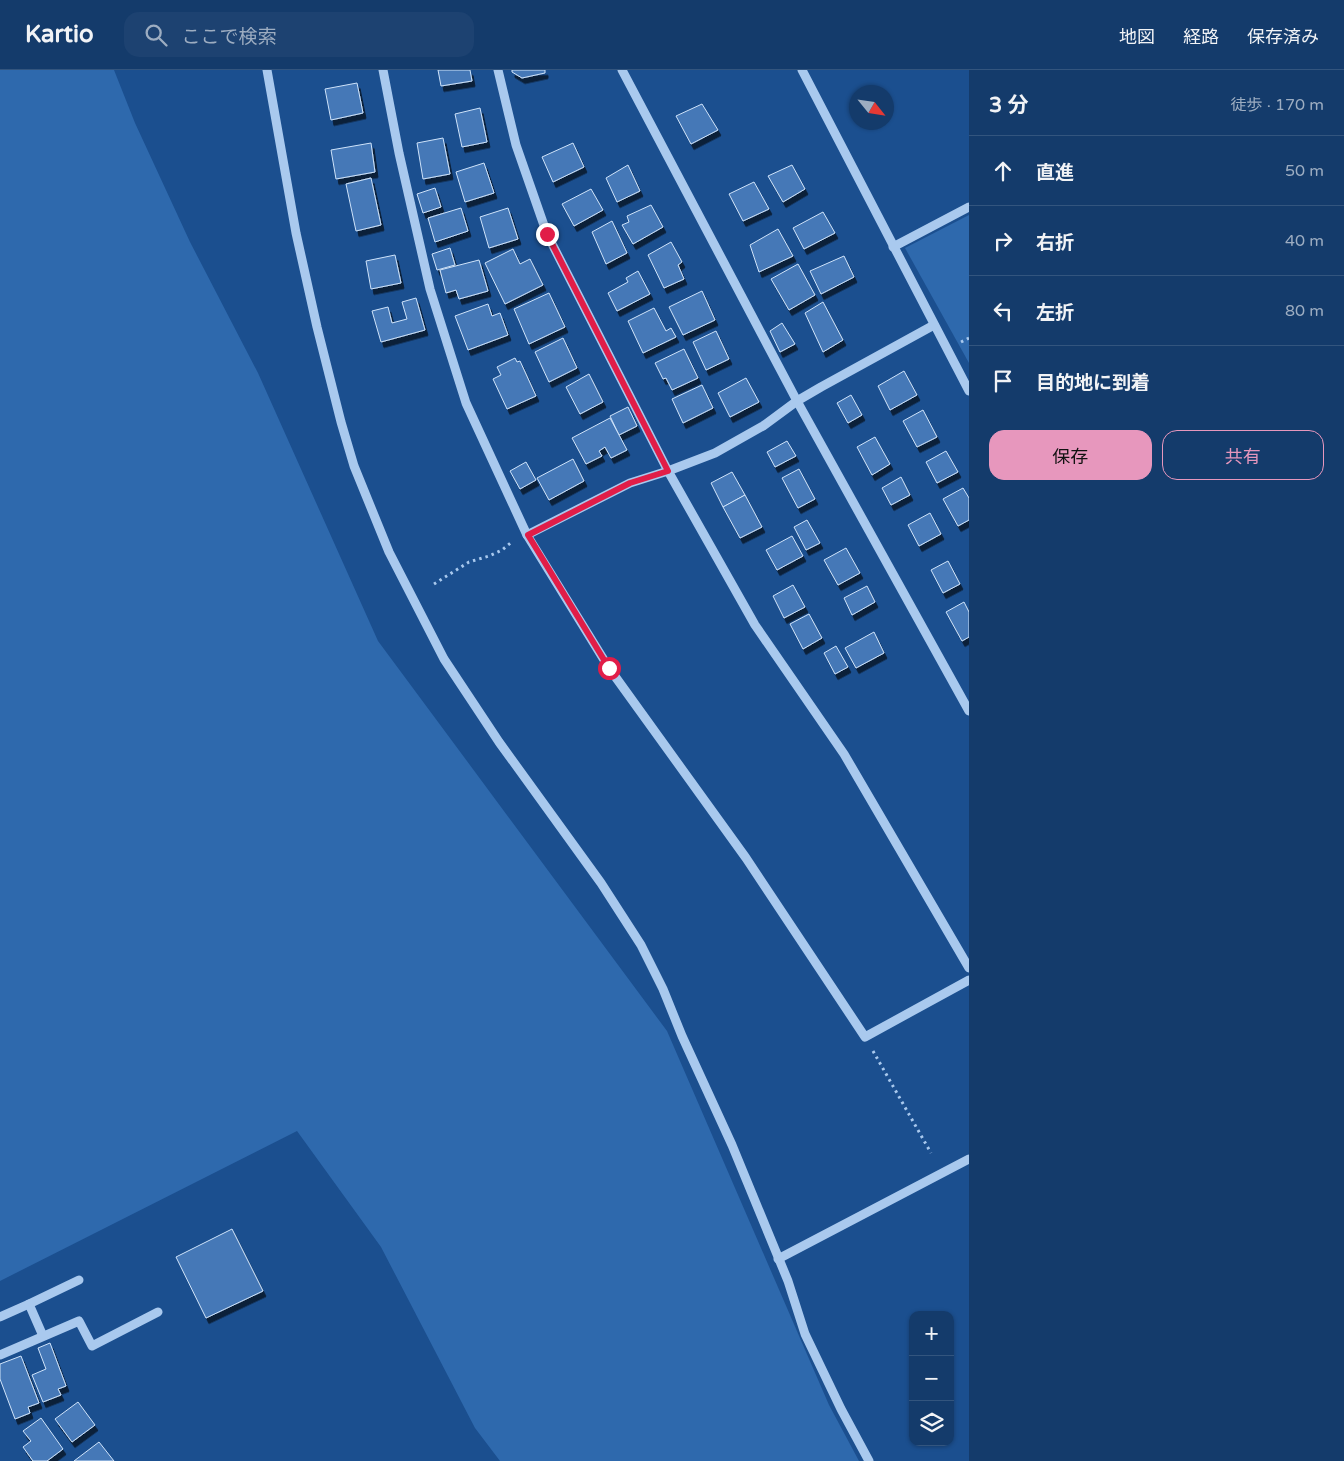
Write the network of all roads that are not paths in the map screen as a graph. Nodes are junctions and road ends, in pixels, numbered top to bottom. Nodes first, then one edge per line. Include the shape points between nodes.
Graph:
1 (267, 70) edge
2 (383, 70) edge
3 (498, 70) edge
4 (622, 70) edge
5 (802, 70) edge
6 (969, 207) edge
7 (893, 247) junction
8 (934, 325) junction
9 (969, 391) edge
10 (797, 401) junction
11 (668, 471) junction
12 (528, 535) junction
13 (969, 711) edge
14 (969, 968) edge
15 (969, 980) edge
16 (969, 1159) edge
17 (778, 1259) junction
18 (79, 1280) dead end
19 (29, 1304) junction
20 (158, 1312) dead end
21 (0, 1317) edge
22 (43, 1336) junction
23 (0, 1355) edge
24 (869, 1461) edge

1 - 17 street via 296,233 317,327 354,466 385,544 444,659 498,742 601,883 641,945 732,1146
2 - 12 street via 430,289 466,403
3 - 11 street via 516,145 547,234
4 - 10 street
5 - 7 street
6 - 7 street
7 - 8 street
8 - 9 street
8 - 10 street
10 - 11 street via 763,426 716,453
10 - 13 street
11 - 12 street via 630,483
11 - 14 street via 755,625 844,754
12 - 15 street via 609,668 746,858 865,1038
16 - 17 street
17 - 24 street via 805,1334
18 - 19 street
19 - 21 street
19 - 22 street
20 - 22 street via 92,1346 79,1321
22 - 23 street

